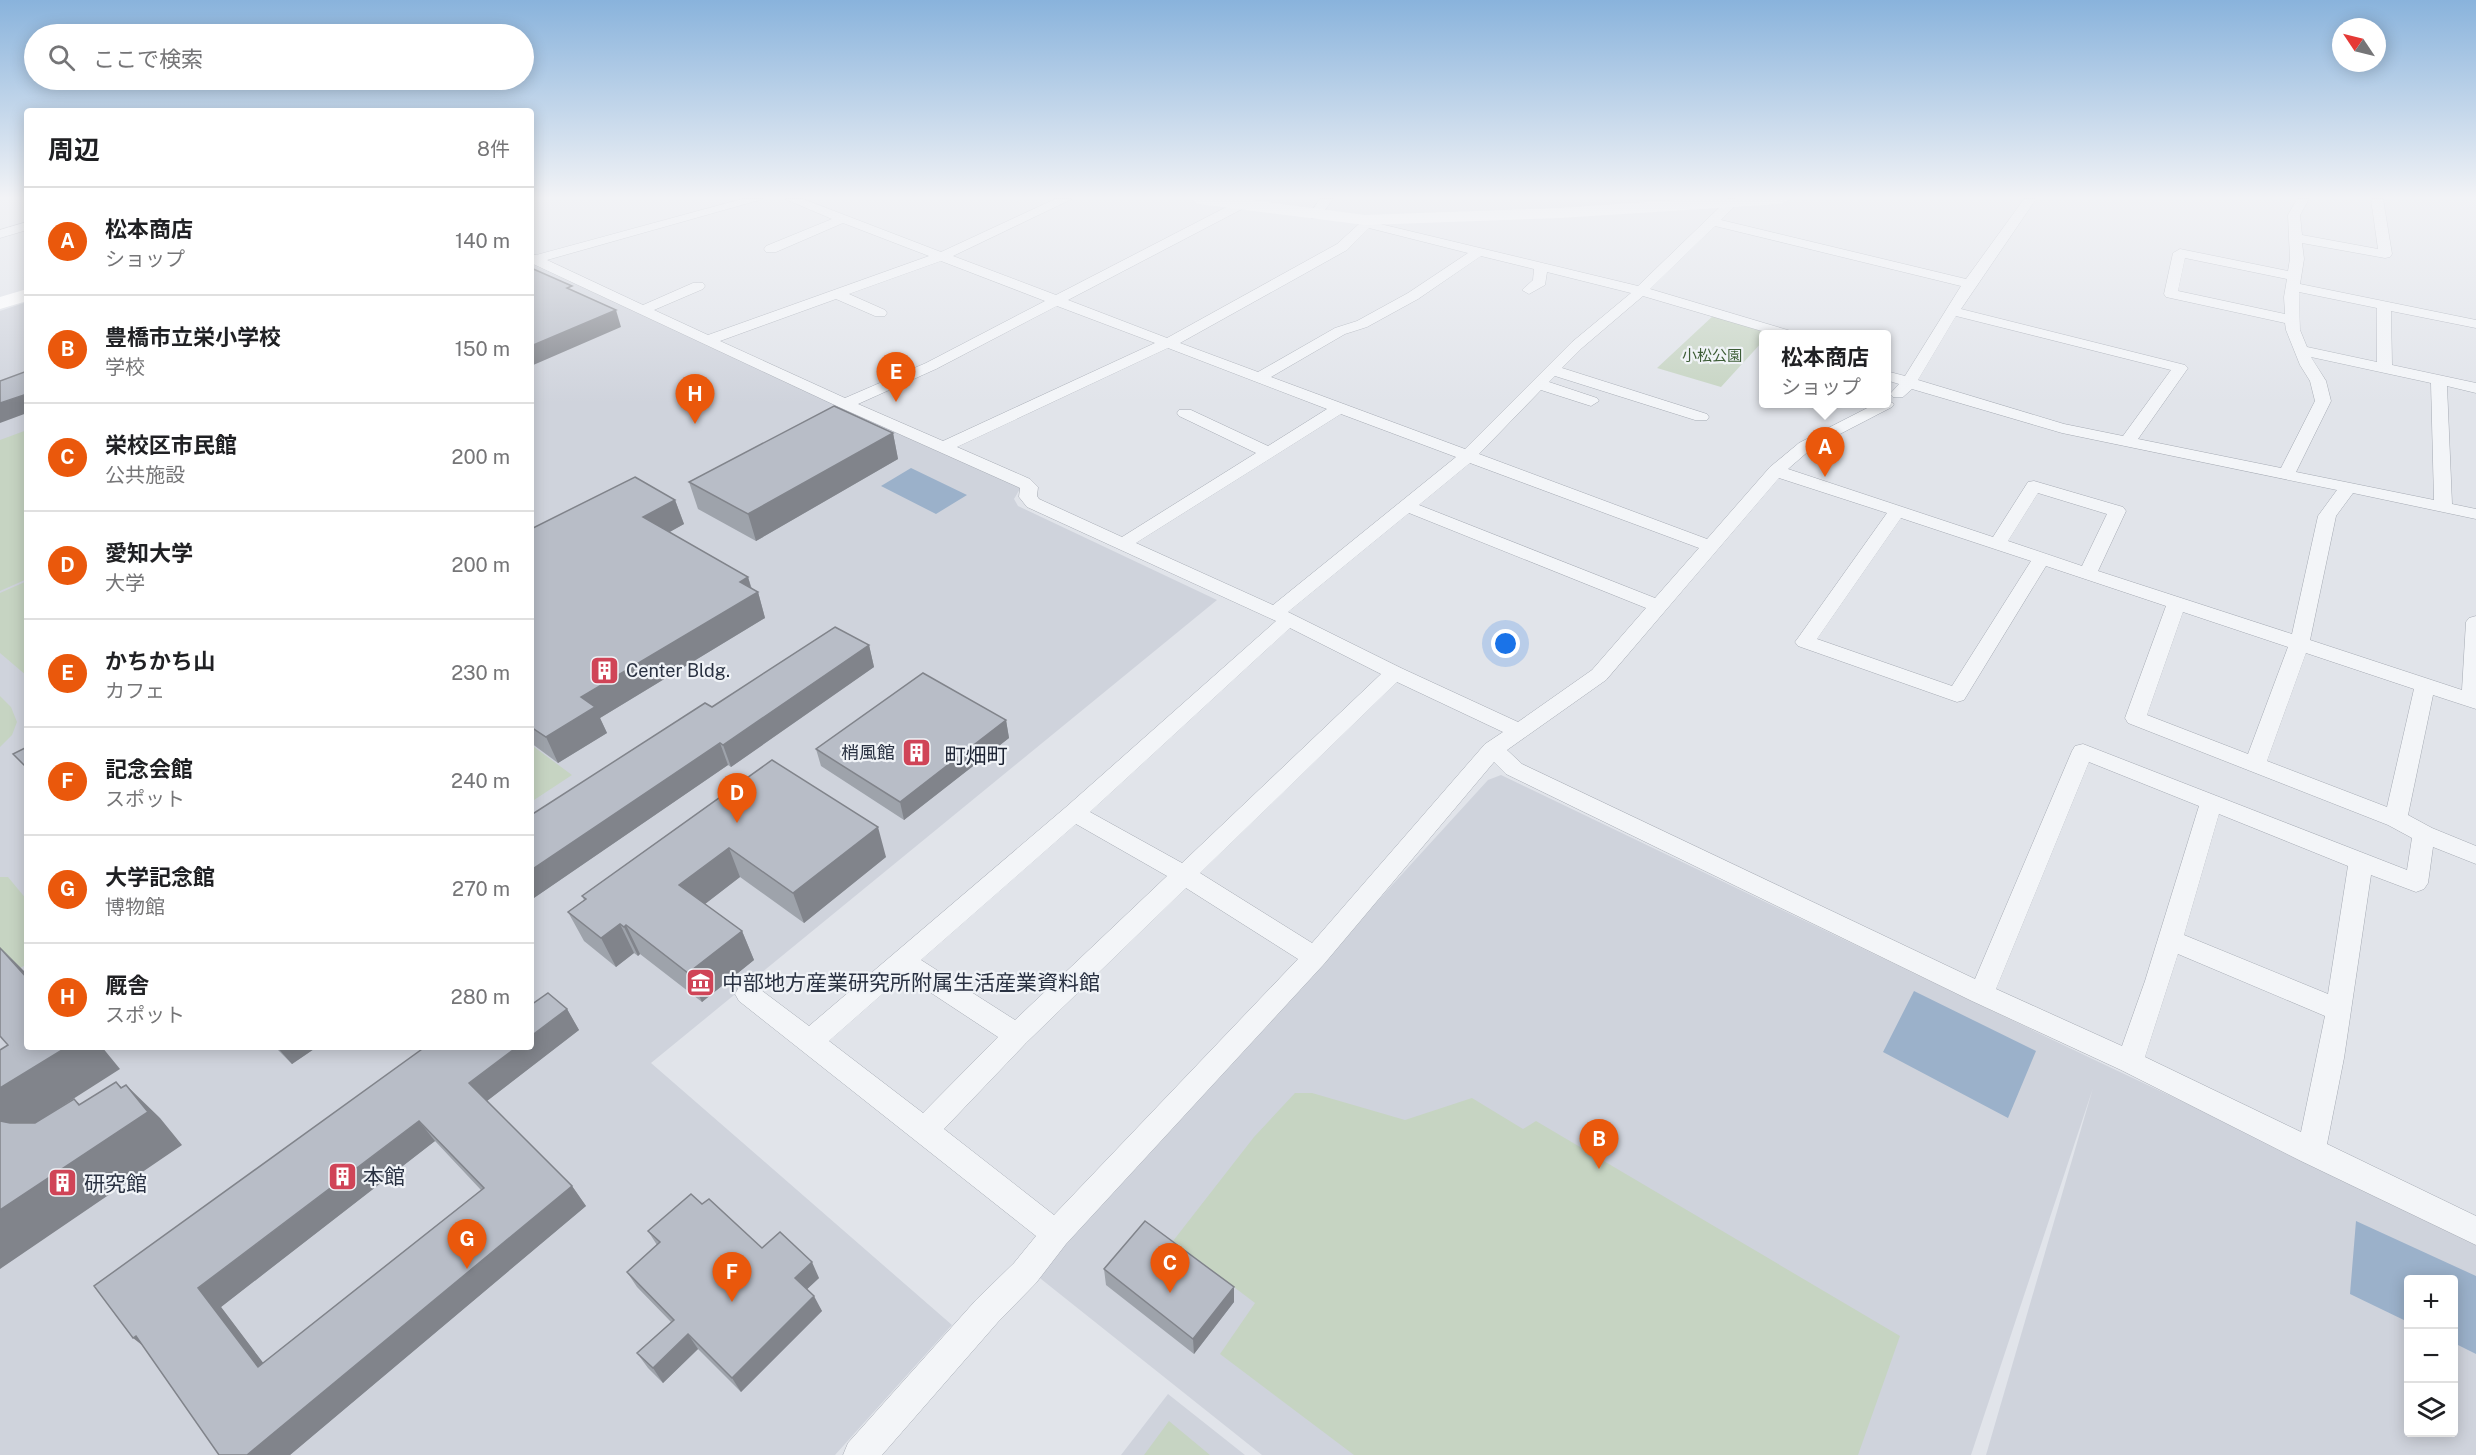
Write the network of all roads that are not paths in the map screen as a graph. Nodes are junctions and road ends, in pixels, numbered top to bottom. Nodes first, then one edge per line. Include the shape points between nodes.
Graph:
1 (1541, 266) edge
2 (550, 267) edge
3 (912, 267) edge
4 (971, 267) edge
5 (1122, 267) edge
6 (1306, 267) edge
7 (1456, 267) edge
8 (1545, 267) edge
9 (1666, 267) edge
10 (1898, 267) edge
11 (1981, 267) edge
12 (2177, 267) edge
13 (2234, 267) edge
14 (2295, 267) edge
15 (2293, 282) junction
16 (1969, 284) junction
17 (24, 286) edge
18 (698, 286) dead end
19 (1529, 290) dead end
20 (1641, 291) junction
21 (0, 293) edge
22 (836, 294) junction
23 (24, 296) edge
24 (1057, 301) junction
25 (0, 303) edge
26 (2384, 306) junction
27 (642, 310) junction
28 (1952, 311) junction
29 (880, 313) dead end
30 (2292, 320) junction
31 (2476, 324) edge
32 (1773, 330) edge
33 (708, 340) junction
34 (1168, 342) junction
35 (2301, 350) junction
36 (2385, 369) junction
37 (1552, 370) junction
38 (1891, 377) edge
39 (1259, 378) junction
40 (2439, 380) junction
41 (1538, 384) junction
42 (1908, 384) junction
43 (2476, 388) edge
44 (1891, 399) edge
45 (1591, 401) dead end
46 (845, 404) junction
47 (1339, 408) junction
48 (1878, 408) edge
49 (1185, 413) dead end
50 (1701, 417) dead end
51 (2128, 441) junction
52 (942, 448) junction
53 (1268, 452) junction
54 (1468, 456) junction
55 (1776, 471) junction
56 (2286, 475) junction
57 (2348, 488) junction
58 (1406, 506) junction
59 (2443, 506) junction
60 (1897, 511) junction
61 (2476, 514) edge
62 (1123, 544) junction
63 (1997, 544) junction
64 (1708, 546) junction
65 (2042, 559) junction
66 (2087, 574) junction
67 (2177, 602) junction
68 (1658, 606) junction
69 (1281, 617) junction
70 (2476, 632) edge
71 (2299, 645) junction
72 (1394, 673) junction
73 (2425, 686) junction
74 (2474, 701) edge
75 (1520, 731) junction
76 (1493, 749) junction
77 (2255, 764) junction
78 (2211, 801) junction
79 (1074, 813) junction
80 (2396, 819) junction
81 (2424, 834) junction
82 (2476, 855) edge
83 (2361, 860) junction
84 (1184, 875) junction
85 (2171, 940) junction
86 (1315, 957) junction
87 (902, 961) junction
88 (748, 994) dead end
89 (1981, 994) junction
90 (2338, 1010) junction
91 (1017, 1035) junction
92 (810, 1041) junction
93 (2130, 1062) junction
94 (924, 1131) junction
95 (2311, 1152) junction
96 (2476, 1231) edge
97 (1056, 1234) junction
98 (860, 1455) edge

1 - 19 street via 1540,282
2 - 27 street
3 - 22 street
4 - 24 street
5 - 24 street
6 - 34 street
7 - 39 street via 1413,296 1362,324 1340,331
8 - 20 street
9 - 20 street
10 - 16 street
11 - 16 street
12 - 30 street via 2171,294
13 - 15 street
14 - 15 street
15 - 26 street
15 - 30 street
16 - 28 street
17 - 21 street
18 - 27 street
20 - 32 street
20 - 37 street
22 - 29 street
22 - 33 street
23 - 25 street
24 - 34 street
24 - 46 street via 931,366
26 - 31 street
26 - 36 street
27 - 33 street
28 - 42 street
28 - 51 street via 2180,368
30 - 35 street
33 - 46 street
34 - 39 street
34 - 52 street
35 - 36 street
35 - 56 street via 2319,381 2323,401
36 - 40 street
37 - 41 street
37 - 50 street
38 - 42 street
39 - 47 street
40 - 43 street
40 - 59 street
41 - 45 street
41 - 54 street
42 - 44 street
42 - 51 street via 2062,428
46 - 52 street
47 - 53 street
47 - 54 street
48 - 55 street via 1805,446
49 - 53 street
51 - 56 street
52 - 62 street via 1024,483 1033,503
53 - 62 street
54 - 58 street
54 - 64 street
55 - 60 street
55 - 64 street
56 - 57 street
57 - 59 street
57 - 71 street via 2327,516
58 - 68 street
58 - 69 street
59 - 61 street
60 - 63 street
60 - 65 street via 1805,642 1957,695
62 - 69 street
63 - 65 street
63 - 66 street via 2034,486 2117,511
64 - 68 street
65 - 66 street
66 - 67 street
67 - 71 street
67 - 77 street via 2135,718
68 - 75 street via 1599,675
69 - 72 street
69 - 79 street
70 - 74 street
71 - 73 street
71 - 77 street
72 - 75 street
72 - 84 street
73 - 74 street
73 - 80 street
75 - 76 street
76 - 86 street
76 - 89 street via 1514,769
77 - 80 street
78 - 83 street
78 - 85 street
78 - 89 street via 2084,751
79 - 84 street
79 - 87 street
80 - 81 street
81 - 82 street
81 - 83 street via 2416,883
83 - 90 street
84 - 86 street
84 - 91 street
85 - 90 street
85 - 93 street
86 - 97 street
87 - 91 street
87 - 92 street
88 - 92 street
89 - 93 street
90 - 95 street
91 - 94 street
92 - 94 street
93 - 95 street
94 - 97 street
95 - 96 street
97 - 98 street

